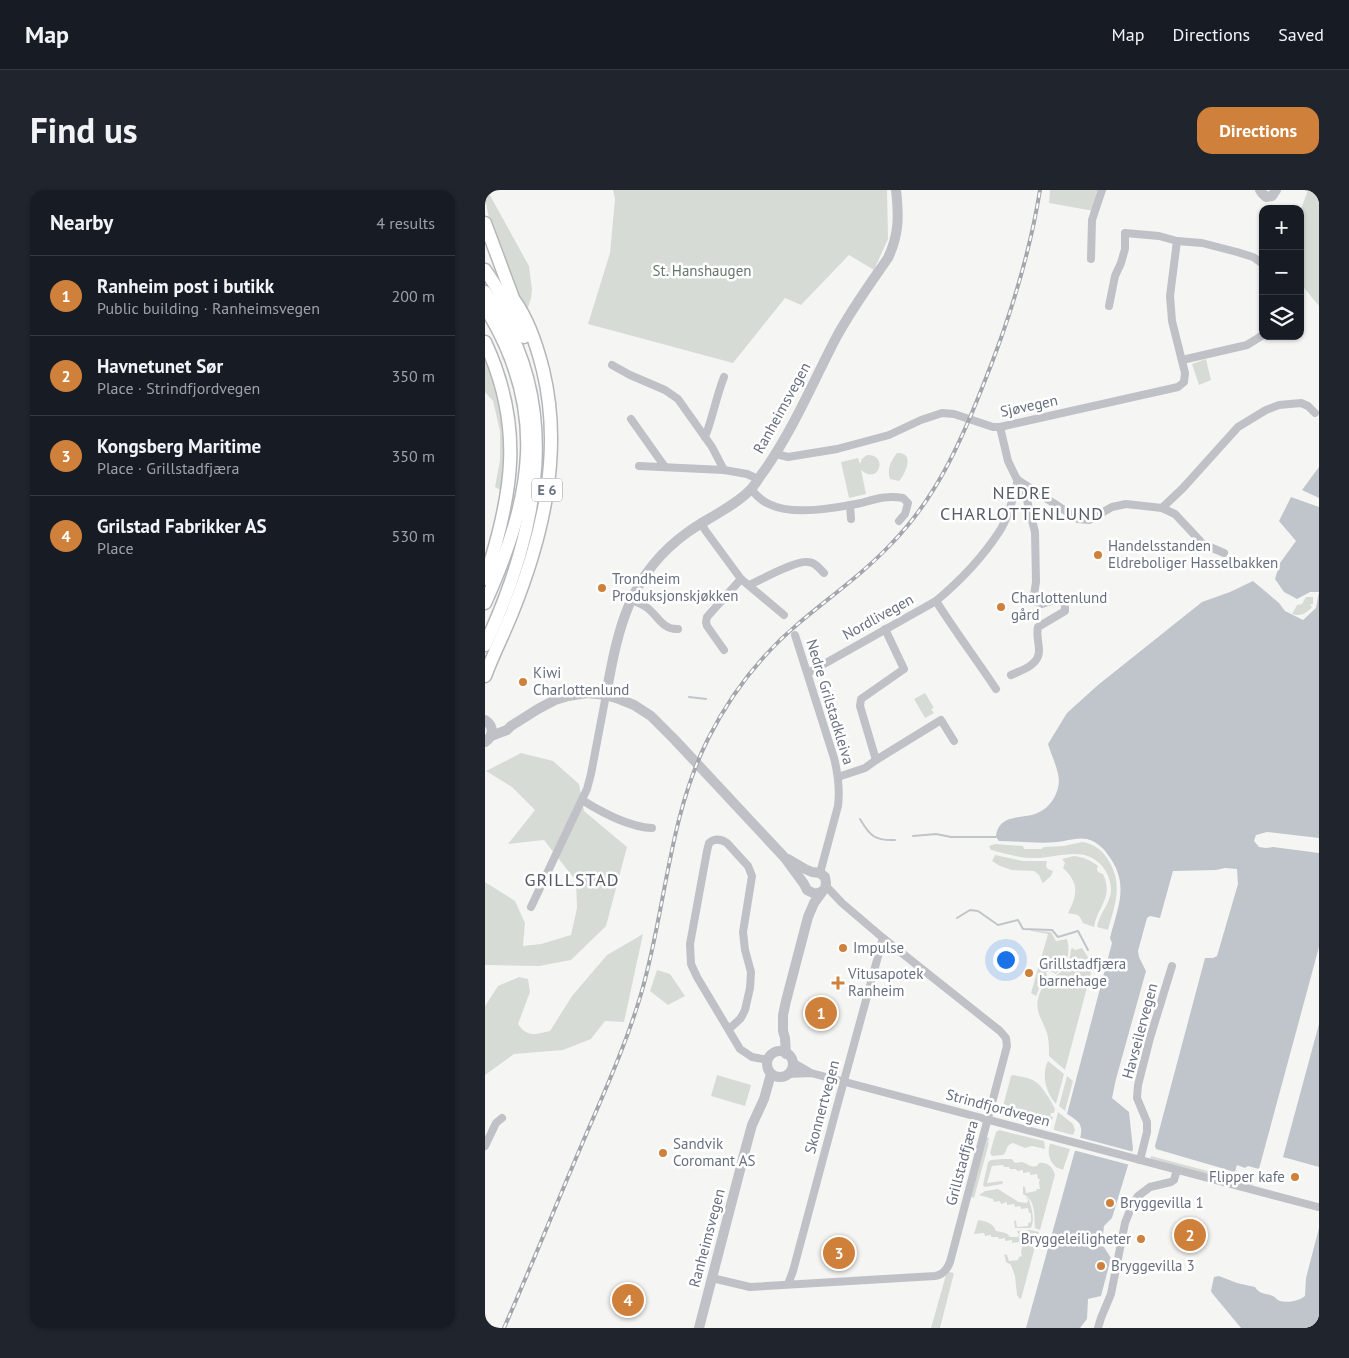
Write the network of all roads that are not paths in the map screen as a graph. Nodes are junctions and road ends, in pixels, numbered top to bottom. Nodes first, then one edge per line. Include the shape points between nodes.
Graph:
1 (896, 190) edge
2 (1102, 190) edge
3 (1261, 190) edge
4 (1276, 190) edge
5 (485, 222) edge
6 (1177, 242) junction
7 (1091, 259) dead end
8 (1259, 261) edge
9 (485, 270) edge
10 (485, 292) edge
11 (514, 300) junction
12 (1109, 306) dead end
13 (485, 307) edge
14 (519, 326) junction
15 (1259, 338) edge
16 (485, 342) edge
17 (1182, 360) junction
18 (612, 365) dead end
19 (724, 377) dead end
20 (1315, 413) dead end
21 (631, 419) dead end
22 (1000, 427) junction
23 (705, 437) junction
24 (776, 454) junction
25 (639, 466) dead end
26 (665, 467) junction
27 (725, 470) junction
28 (757, 479) junction
29 (1018, 480) junction
30 (751, 489) junction
31 (531, 505) junction
32 (851, 505) junction
33 (1162, 508) junction
34 (851, 519) dead end
35 (899, 521) dead end
36 (701, 522) junction
37 (1224, 553) dead end
38 (824, 573) dead end
39 (485, 579) edge
40 (741, 579) junction
41 (749, 585) junction
42 (631, 600) junction
43 (936, 601) junction
44 (485, 603) edge
45 (784, 615) dead end
46 (678, 629) dead end
47 (885, 629) junction
48 (795, 634) dead end
49 (485, 645) edge
50 (724, 650) dead end
51 (808, 673) junction
52 (485, 676) edge
53 (1011, 676) dead end
54 (996, 689) dead end
55 (606, 695) junction
56 (487, 721) edge
57 (511, 726) junction
58 (488, 739) edge
59 (954, 741) dead end
60 (876, 760) junction
61 (838, 777) junction
62 (582, 800) junction
63 (652, 828) dead end
64 (785, 858) junction
65 (816, 872) junction
66 (805, 887) junction
67 (824, 889) junction
68 (531, 907) dead end
69 (808, 917) junction
70 (883, 938) junction
71 (1172, 966) dead end
72 (729, 1029) junction
73 (785, 1056) junction
74 (768, 1060) junction
75 (811, 1073) junction
76 (780, 1075) junction
77 (843, 1081) junction
78 (502, 1118) dead end
79 (987, 1120) junction
80 (485, 1145) edge
81 (1137, 1159) junction
82 (1177, 1170) junction
83 (1318, 1207) edge
84 (712, 1278) junction
85 (788, 1284) junction
86 (699, 1328) edge
87 (1098, 1328) edge

1 - 24 street, Ranheimsvegen via 898,227 894,245 836,338
2 - 7 street via 1092,220
3 - 4 street via 1266,197 1272,196
5 - 11 highway, E 6
6 - 8 street via 1202,243
6 - 12 street via 1159,236 1125,234 1125,249
6 - 17 street via 1171,296 1172,321
9 - 14 highway, E 6
10 - 31 highway, E 6 via 509,330 531,392 536,458
11 - 14 highway, E 6
11 - 52 highway, E 6 via 521,308 535,344 548,389 551,459 541,522 526,574
13 - 44 highway, E 6 via 515,370 525,415 527,457 524,490 512,537
14 - 31 highway, E 6 via 538,380 545,433 543,470
15 - 17 street via 1247,345
16 - 39 highway via 497,371 511,444 505,510
17 - 22 street, Sjøvegen via 1185,373 1184,382 1179,387
18 - 23 street via 674,396
19 - 23 street
20 - 33 street via 1301,403 1279,405 1237,427
21 - 26 street
22 - 24 street, Sjøvegen via 942,413 889,435 837,449 788,457
22 - 29 street via 1008,461
23 - 27 street
24 - 28 street, Ranheimsvegen
25 - 26 street
26 - 27 street
27 - 28 street
28 - 30 street, Ranheimsvegen
29 - 33 street via 1078,519 1089,520 1112,507 1126,504
29 - 43 street, Nordlivegen via 1000,531 970,570
29 - 53 street via 1035,532 1033,600 1042,604 1062,600 1065,611 1038,627 1039,653 1036,660
30 - 32 street via 763,501 784,510
30 - 36 street, Ranheimsvegen
31 - 49 highway, E 6 via 514,570
32 - 34 street
32 - 35 street via 893,496 903,498 908,503
33 - 37 street via 1175,514 1203,544
36 - 40 street
36 - 42 street, Ranheimsvegen via 661,554
38 - 41 street via 808,561
40 - 41 street
40 - 50 street via 707,616 707,626
41 - 45 street
42 - 46 street via 647,608 666,627
42 - 55 street, Ranheimsvegen via 614,650
43 - 47 street, Nordlivegen
43 - 54 street, Nordlivegen
47 - 51 street, Nordlivegen
47 - 60 street, Nedre Grilstadkleiva via 904,669 861,699 860,706
48 - 51 street, Nedre Grilstadkleiva
51 - 61 street, Nedre Grilstadkleiva
55 - 57 street via 587,694 555,700
55 - 62 street via 591,774
55 - 64 street via 634,705 658,722
56 - 57 street
56 - 58 street via 492,729
57 - 58 street
59 - 60 street, Nedre Grilstadkleiva via 941,720
60 - 61 street, Nedre Grilstadkleiva via 865,768
61 - 65 street, Nedre Grilstadkleiva via 838,806
62 - 63 street via 621,820
62 - 68 street
64 - 65 street via 805,870
64 - 66 street
65 - 66 street via 807,875
65 - 67 street via 825,877
66 - 67 street via 815,894
66 - 69 street
67 - 69 street
67 - 70 street, Grillstadfjæra
69 - 73 street via 783,1015 779,1042
70 - 77 street, Skonnertvegen
70 - 79 street, Grillstadfjæra via 1006,1038 1007,1046
71 - 81 street, Havseilervegen via 1138,1085 1137,1098 1147,1122 1147,1132
72 - 72 street via 694,971 689,953 707,850 709,843 717,839 727,843 748,866 752,876 743,932 751,972 750,988 740,1020
72 - 74 street via 743,1052
73 - 74 street via 771,1055
73 - 75 street, Strindfjordvegen
73 - 76 street via 792,1069
74 - 76 street via 767,1068
75 - 76 street, Strindfjordvegen
75 - 77 street, Strindfjordvegen
76 - 84 street, Ranheimsvegen via 764,1099 750,1132
77 - 79 street, Strindfjordvegen
77 - 85 street, Skonnertvegen
78 - 80 street
79 - 81 street, Strindfjordvegen
79 - 85 street, Grillstadfjæra via 950,1262 942,1274
81 - 82 street, Strindfjordvegen
82 - 83 street, Strindfjordvegen
82 - 87 street via 1174,1180 1150,1187 1132,1205 1125,1223 1111,1294
84 - 85 street, Grillstadfjæra via 750,1286
84 - 86 street, Ranheimsvegen

